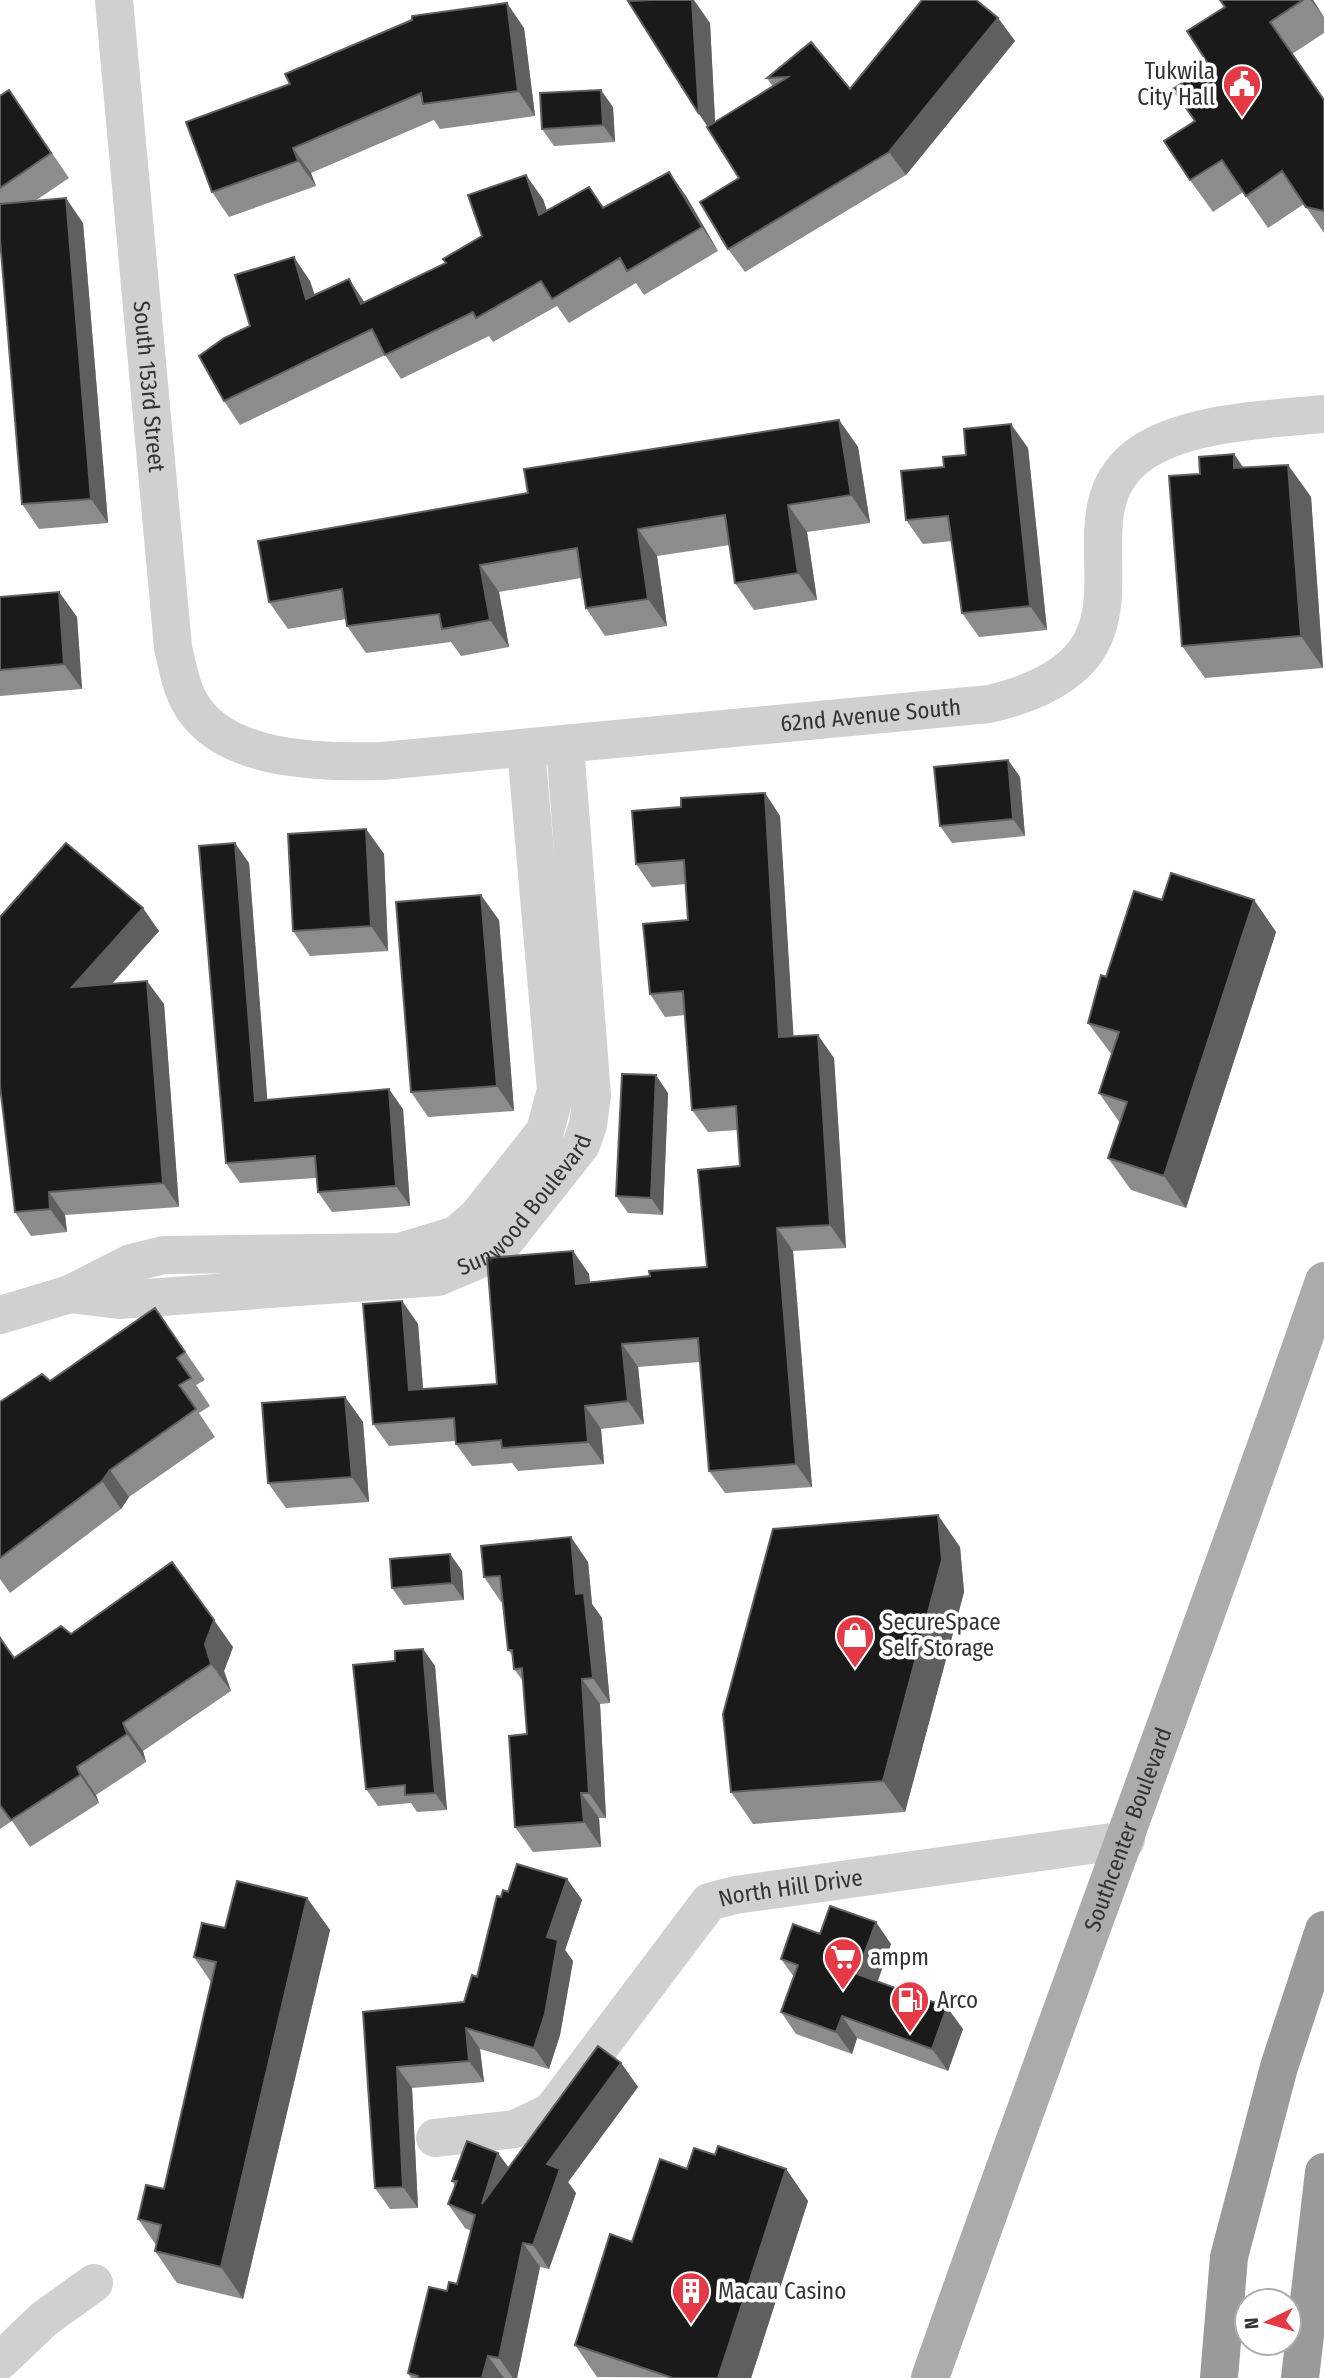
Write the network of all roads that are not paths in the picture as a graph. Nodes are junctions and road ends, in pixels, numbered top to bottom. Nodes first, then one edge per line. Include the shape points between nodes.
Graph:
1 (114, 0) edge
2 (1324, 414) edge
3 (242, 744) joint
4 (565, 746) junction
5 (526, 749) junction
6 (1324, 1281) edge
7 (70, 1294) junction
8 (1317, 1313) edge
9 (0, 1315) edge
10 (1126, 1840) junction
11 (1324, 1930) edge
12 (435, 2138) dead end
13 (1324, 2172) edge
14 (94, 2283) dead end
15 (0, 2361) edge
16 (930, 2378) edge
17 (1219, 2378) edge
18 (1300, 2378) edge

1 - 3 street, South 153rd Street via 173,648 188,701 212,727
2 - 4 street, 62nd Avenue South via 1229,425 1176,437 1146,450 1128,465 1107,502 1105,601 1100,625 1067,671 1044,687 989,704
3 - 5 street, 62nd Avenue South via 285,758 330,762
4 - 5 street, 62nd Avenue South
4 - 7 street, Sunwood Boulevard via 592,1095 581,1145 505,1241 467,1268 438,1277 120,1300
5 - 7 street, Sunwood Boulevard via 556,1090 545,1131 477,1217 456,1235 400,1252 164,1255 131,1263
6 - 8 main road, Southcenter Boulevard
7 - 9 street, Sunwood Boulevard
8 - 10 main road, Southcenter Boulevard
10 - 12 street, North Hill Drive via 709,1902 551,2112 514,2129
10 - 16 main road, Southcenter Boulevard via 1061,2006
11 - 17 highway via 1279,2067 1229,2257
13 - 18 highway
14 - 15 street via 44,2319

